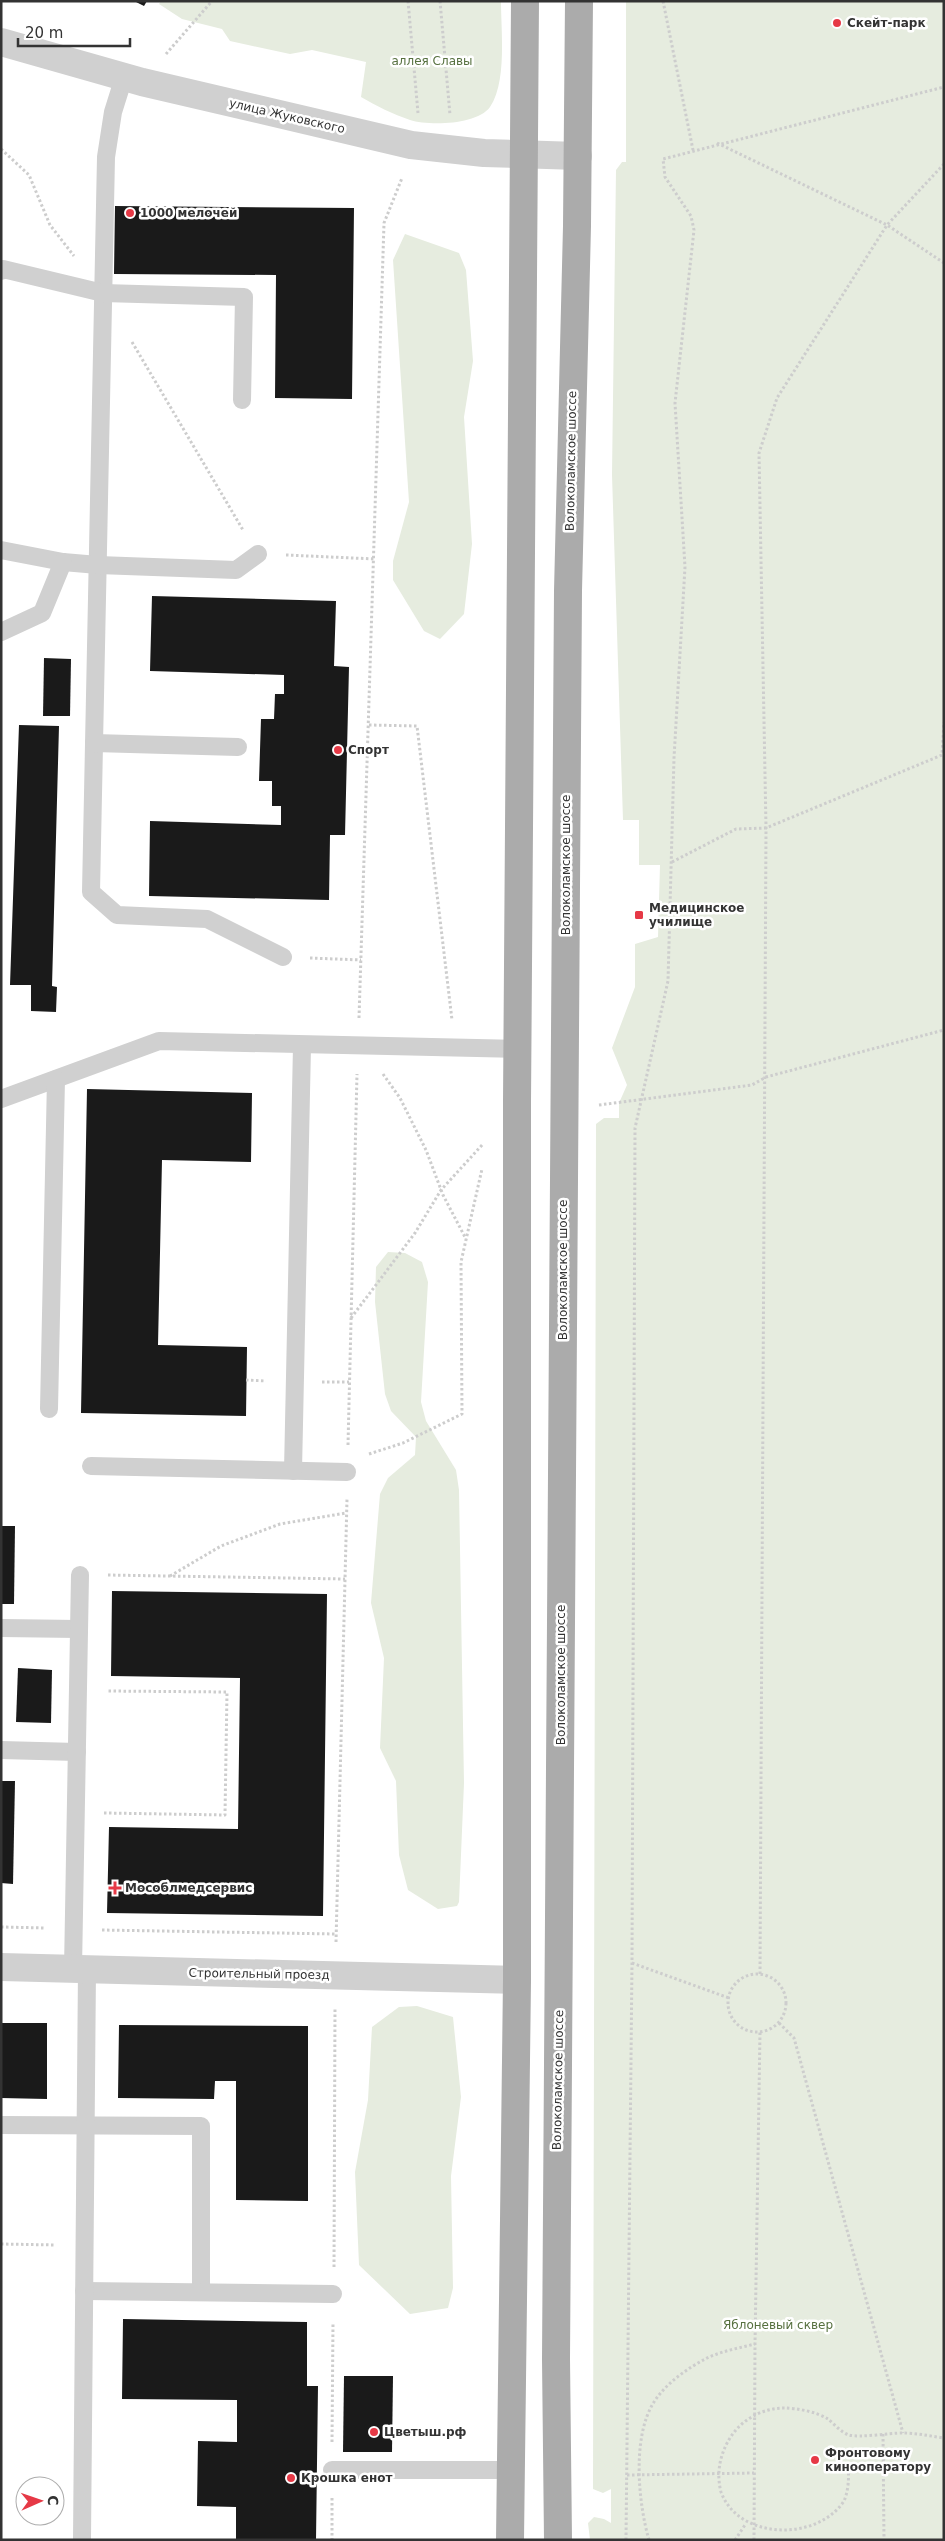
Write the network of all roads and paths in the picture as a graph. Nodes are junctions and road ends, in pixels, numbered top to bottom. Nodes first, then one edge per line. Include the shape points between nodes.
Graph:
1 (212, 1) edge
2 (408, 1) edge
3 (440, 1) edge
4 (526, 1) edge
5 (579, 1) edge
6 (663, 1) edge
7 (190, 26) dead end
8 (1, 42) edge
9 (124, 77) junction
10 (944, 87) edge
11 (450, 116) dead end
12 (417, 121) dead end
13 (717, 143) junction
14 (1, 149) edge
15 (693, 150) junction
16 (524, 154) junction
17 (578, 156) junction
18 (944, 164) edge
19 (887, 225) junction
20 (944, 263) edge
21 (1, 272) edge
22 (103, 294) junction
23 (242, 400) dead end
24 (1, 550) edge
25 (258, 554) junction
26 (375, 559) dead end
27 (63, 562) junction
28 (98, 565) junction
29 (1, 632) edge
30 (944, 722) edge
31 (369, 725) dead end
32 (94, 743) junction
33 (238, 747) dead end
34 (766, 828) junction
35 (672, 862) junction
36 (283, 957) joint
37 (361, 960) dead end
38 (944, 1030) edge
39 (302, 1046) junction
40 (364, 1047) junction
41 (456, 1049) junction
42 (518, 1049) junction
43 (766, 1077) junction
44 (56, 1079) junction
45 (1, 1099) edge
46 (641, 1100) junction
47 (593, 1105) dead end
48 (484, 1136) dead end
49 (484, 1144) junction
50 (484, 1152) dead end
51 (484, 1160) dead end
52 (441, 1190) junction
53 (466, 1240) junction
54 (351, 1318) dead end
55 (49, 1409) dead end
56 (366, 1455) dead end
57 (91, 1466) dead end
58 (293, 1471) junction
59 (347, 1472) dead end
60 (346, 1513) dead end
61 (80, 1574) joint
62 (169, 1576) junction
63 (345, 1579) dead end
64 (1, 1628) edge
65 (78, 1629) junction
66 (78, 1690) junction
67 (1, 1750) edge
68 (76, 1752) junction
69 (76, 1813) junction
70 (1, 1927) edge
71 (74, 1929) junction
72 (336, 1934) dead end
73 (632, 1963) junction
74 (1, 1967) edge
75 (80, 1969) junction
76 (760, 1974) junction
77 (517, 1980) junction
78 (729, 1998) junction
79 (335, 2000) dead end
80 (779, 2023) junction
81 (760, 2032) junction
82 (1, 2125) edge
83 (86, 2126) junction
84 (1, 2244) edge
85 (85, 2245) junction
86 (84, 2291) junction
87 (201, 2292) junction
88 (334, 2294) junction
89 (755, 2344) junction
90 (755, 2416) junction
91 (903, 2433) junction
92 (882, 2434) junction
93 (944, 2438) edge
94 (848, 2463) dead end
95 (332, 2470) junction
96 (510, 2470) junction
97 (754, 2473) junction
98 (638, 2474) junction
99 (719, 2474) junction
100 (627, 2475) junction
101 (745, 2526) junction
102 (820, 2528) dead end
103 (754, 2532) junction
104 (760, 2534) dead end
105 (82, 2540) edge
106 (332, 2540) edge
107 (510, 2540) edge
108 (558, 2540) edge
109 (626, 2540) edge
110 (649, 2540) edge
111 (735, 2540) edge
112 (754, 2540) edge
113 (884, 2540) edge

1 - 7 path
2 - 12 path
3 - 11 path
4 - 16 main road
5 - 17 main road, Волоколамское шоссе
6 - 15 path
8 - 9 street, улица Жуковского
9 - 16 street, улица Жуковского via 411,144 484,153
9 - 22 lane via 113,112 106,157
10 - 13 path
13 - 15 path
13 - 19 path
14 - 22 path via 29,175 50,225
15 - 35 path via 663,159 665,177 691,216 694,230 675,403 685,567 674,758
16 - 17 street, улица Жуковского
16 - 42 main road
17 - 108 main road, Волоколамское шоссе via 567,722 556,2359
18 - 19 path
19 - 20 path
19 - 34 path via 777,398 760,453
21 - 22 lane via 3,269
22 - 23 lane via 244,297
22 - 25 path
22 - 28 lane
24 - 27 lane
25 - 26 path
25 - 28 lane via 236,570
27 - 28 lane
27 - 29 lane via 42,613
28 - 32 lane
30 - 34 path via 942,755
31 - 41 path via 417,726
32 - 33 lane
32 - 36 lane via 91,892 118,915 207,919
34 - 35 path via 736,829
34 - 43 path
35 - 46 path via 668,981
36 - 37 path
38 - 43 path
39 - 40 lane
39 - 44 lane via 159,1041
39 - 58 lane
40 - 41 lane
40 - 52 path via 400,1098 426,1150
41 - 42 lane
42 - 77 main road
43 - 46 path via 752,1085
43 - 76 path
44 - 45 lane
44 - 55 lane
46 - 47 path
46 - 73 path via 635,1128
48 - 49 path
49 - 50 path
49 - 52 path
51 - 53 path
52 - 53 path
52 - 54 path via 415,1233
53 - 56 path via 462,1262 462,1414 403,1443
57 - 58 lane
58 - 59 lane
60 - 62 path via 280,1524 221,1546
61 - 62 path
61 - 65 lane
62 - 63 path
64 - 65 lane
65 - 66 lane
66 - 68 lane
66 - 69 path via 227,1692 225,1815
67 - 68 lane
68 - 69 lane
69 - 71 lane
70 - 71 path
71 - 72 path
71 - 75 lane
73 - 78 path
73 - 100 path
74 - 75 street, Строительный проезд
75 - 77 street, Строительный проезд
75 - 83 lane
76 - 78 path via 741,1978
76 - 80 path via 778,1982 786,1994 785,2014
77 - 96 main road
78 - 81 path via 730,2012 735,2021 750,2031
79 - 88 path
80 - 81 path
80 - 91 path via 794,2038
81 - 89 path
82 - 83 lane
83 - 85 lane
83 - 87 lane via 201,2126
84 - 85 path
85 - 86 lane
86 - 87 lane
86 - 105 lane
87 - 88 lane
88 - 95 path
89 - 90 path
89 - 98 path via 708,2358 675,2379 654,2402 644,2427
90 - 92 path via 765,2411 792,2409 826,2418 849,2435
90 - 97 path
90 - 99 path via 747,2418 724,2447
91 - 92 path
91 - 93 path
92 - 113 path
94 - 102 path via 849,2482 844,2500 834,2516
95 - 96 lane
95 - 106 path
96 - 107 main road
97 - 99 path
97 - 103 path
98 - 99 path
98 - 100 path
98 - 110 path via 642,2517
99 - 101 path via 724,2502
100 - 109 path
101 - 103 path
101 - 111 path
103 - 104 path
103 - 112 path

